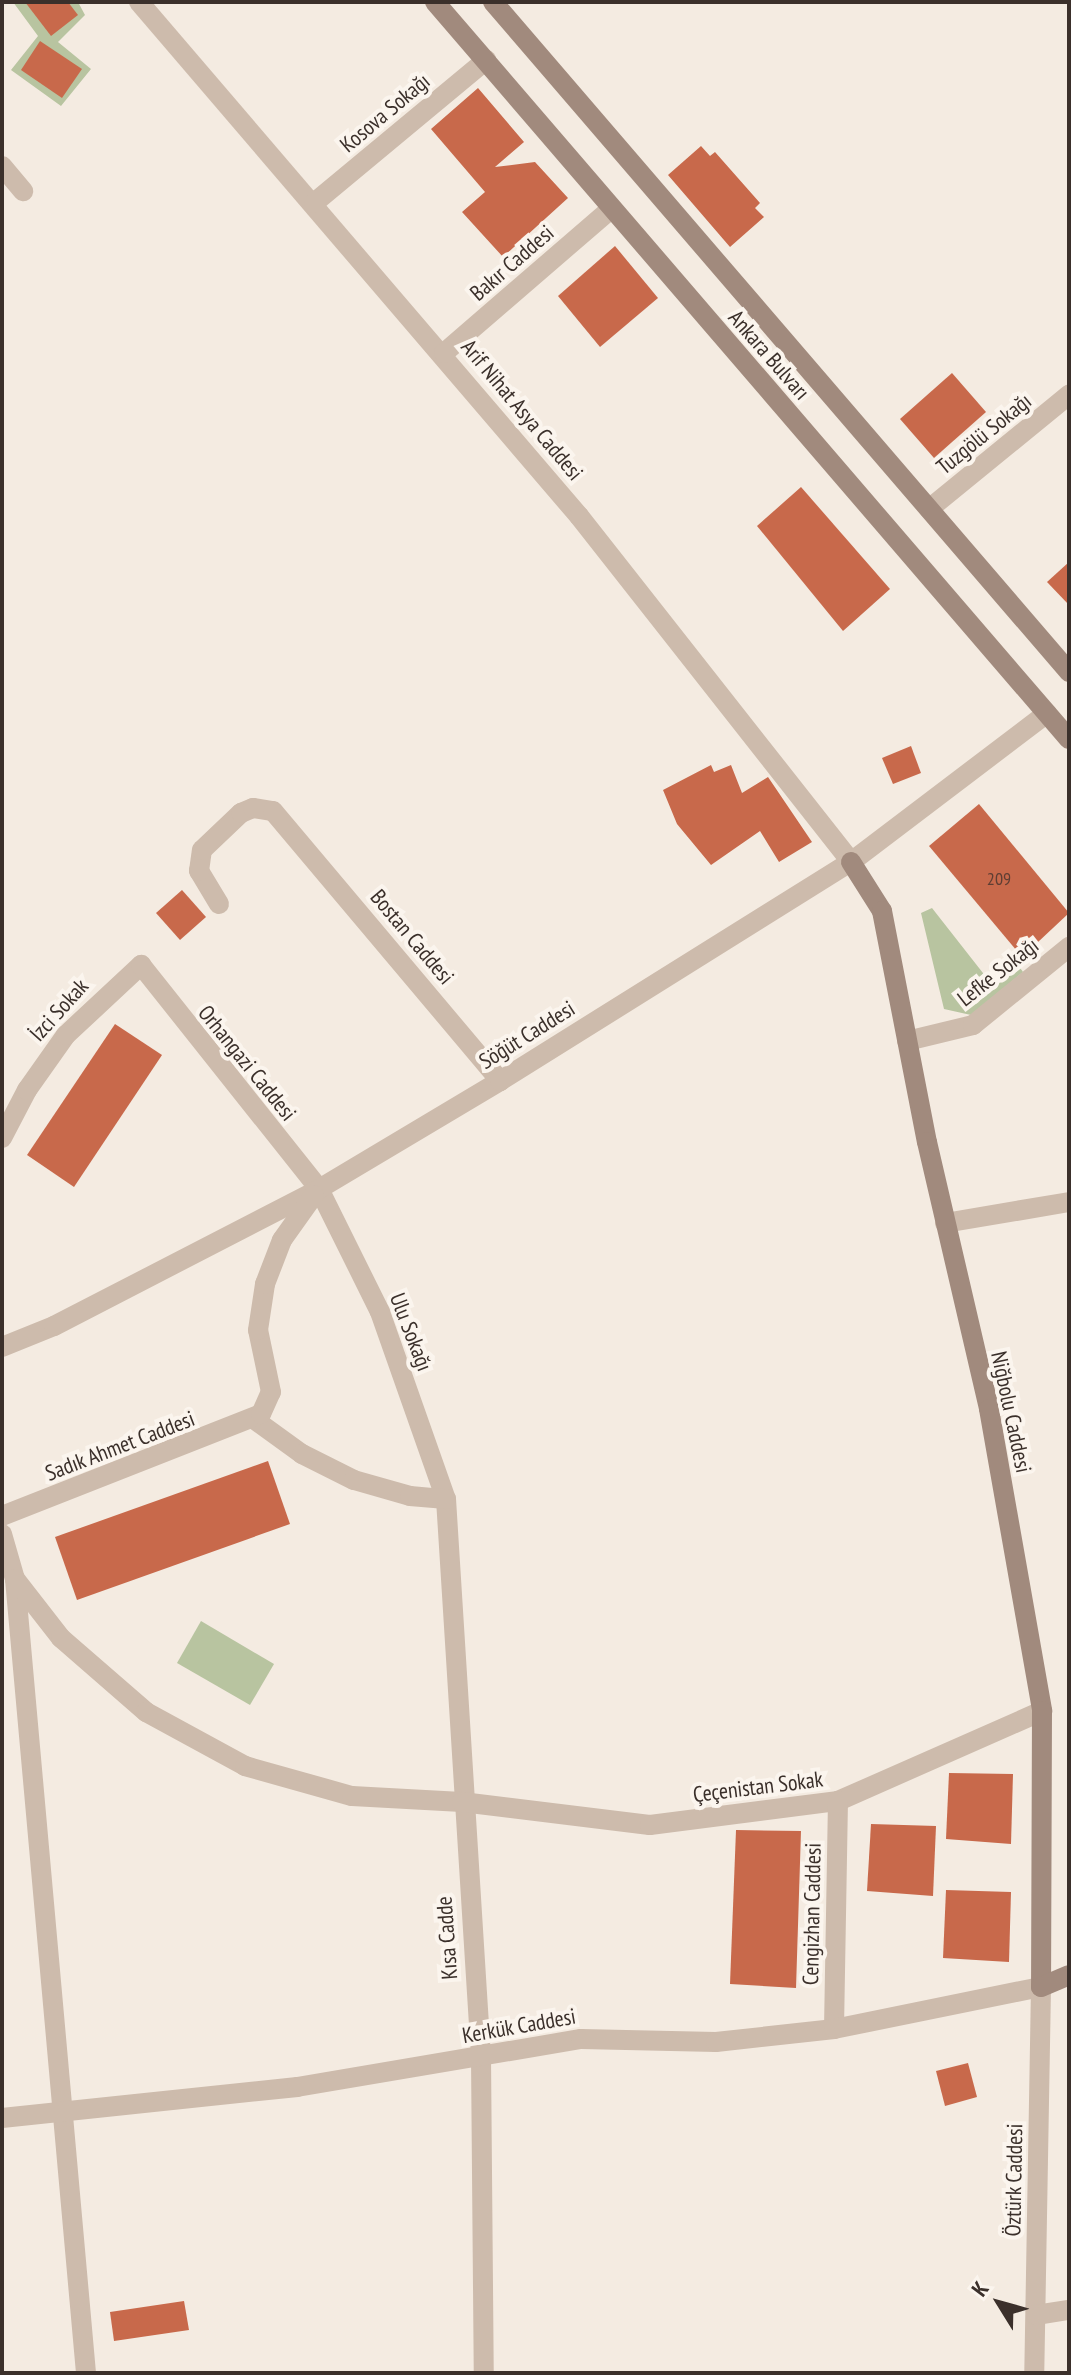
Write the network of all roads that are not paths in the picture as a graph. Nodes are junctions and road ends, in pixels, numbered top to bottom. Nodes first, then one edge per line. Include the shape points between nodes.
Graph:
1 (139, 2) edge
2 (435, 2) edge
3 (493, 2) edge
4 (486, 60) junction
5 (2, 166) edge
6 (23, 191) dead end
7 (314, 203) junction
8 (611, 209) junction
9 (444, 353) junction
10 (1069, 395) edge
11 (929, 509) junction
12 (1069, 672) edge
13 (1047, 713) junction
14 (1069, 739) edge
15 (851, 862) junction
16 (219, 904) dead end
17 (1069, 947) edge
18 (141, 965) joint
19 (907, 1041) junction
20 (500, 1081) junction
21 (2, 1138) edge
22 (319, 1189) junction
23 (1069, 1202) edge
24 (945, 1223) junction
25 (2, 1347) edge
26 (255, 1420) junction
27 (446, 1499) junction
28 (2, 1516) edge
29 (2, 1534) edge
30 (15, 1579) junction
31 (1042, 1711) junction
32 (838, 1801) junction
33 (462, 1802) junction
34 (1069, 1978) edge
35 (1041, 1987) junction
36 (834, 2029) junction
37 (481, 2057) junction
38 (61, 2114) junction
39 (2, 2118) edge
40 (1069, 2310) edge
41 (1036, 2315) junction
42 (86, 2373) edge
43 (484, 2373) edge
44 (1034, 2373) edge

1 - 7 street, Arif Nihat Asya Caddesi
2 - 4 main road, Ankara Bulvarı
3 - 11 main road, Ankara Bulvarı
4 - 7 street, Kosova Sokağı
4 - 8 main road, Ankara Bulvarı
5 - 6 street
7 - 9 street, Arif Nihat Asya Caddesi
8 - 9 street, Bakır Caddesi
8 - 13 main road, Ankara Bulvarı
9 - 15 street, Arif Nihat Asya Caddesi via 667,625
10 - 11 street, Tuzgölü Sokağı
11 - 12 main road, Ankara Bulvarı
13 - 14 main road, Ankara Bulvarı
13 - 15 street, Söğüt Caddesi
15 - 19 main road, Niğbolu Caddesi via 882,911
15 - 20 street, Söğüt Caddesi
16 - 20 street, Bostan Caddesi via 197,861 213,836 253,808 273,811
17 - 19 street, Lefke Sokağı via 973,1025
18 - 21 street, İzci Sokak via 66,1035 27,1090
18 - 22 street, Orhangazi Caddesi
19 - 24 main road, Niğbolu Caddesi
20 - 22 street, Söğüt Caddesi
22 - 25 street, Söğüt Caddesi via 54,1326
22 - 26 street via 282,1240 265,1284 258,1330 271,1392
22 - 27 street, Ulu Sokağı via 380,1312
23 - 24 street
24 - 31 main road, Niğbolu Caddesi via 989,1409
26 - 27 street via 302,1454 354,1480 410,1496
26 - 28 street, Sadık Ahmet Caddesi
27 - 33 street, Kısa Cadde
29 - 30 street
30 - 33 street, Çeçenistan Sokak via 97,1673 146,1712 211,1751 315,1788 388,1800
30 - 38 street
31 - 32 street, Çeçenistan Sokak
31 - 35 main road, Niğbolu Caddesi
32 - 33 street, Çeçenistan Sokak via 650,1825
32 - 36 street, Cengizhan Caddesi
33 - 37 street, Kısa Cadde
34 - 35 main road
35 - 36 street, Kerkük Caddesi
35 - 41 street, Öztürk Caddesi
36 - 37 street, Kerkük Caddesi via 716,2042 581,2039
37 - 38 street, Kerkük Caddesi via 297,2087
37 - 43 street, Kısa Cadde
38 - 39 street, Kerkük Caddesi
38 - 42 street
40 - 41 street
41 - 44 street, Öztürk Caddesi

